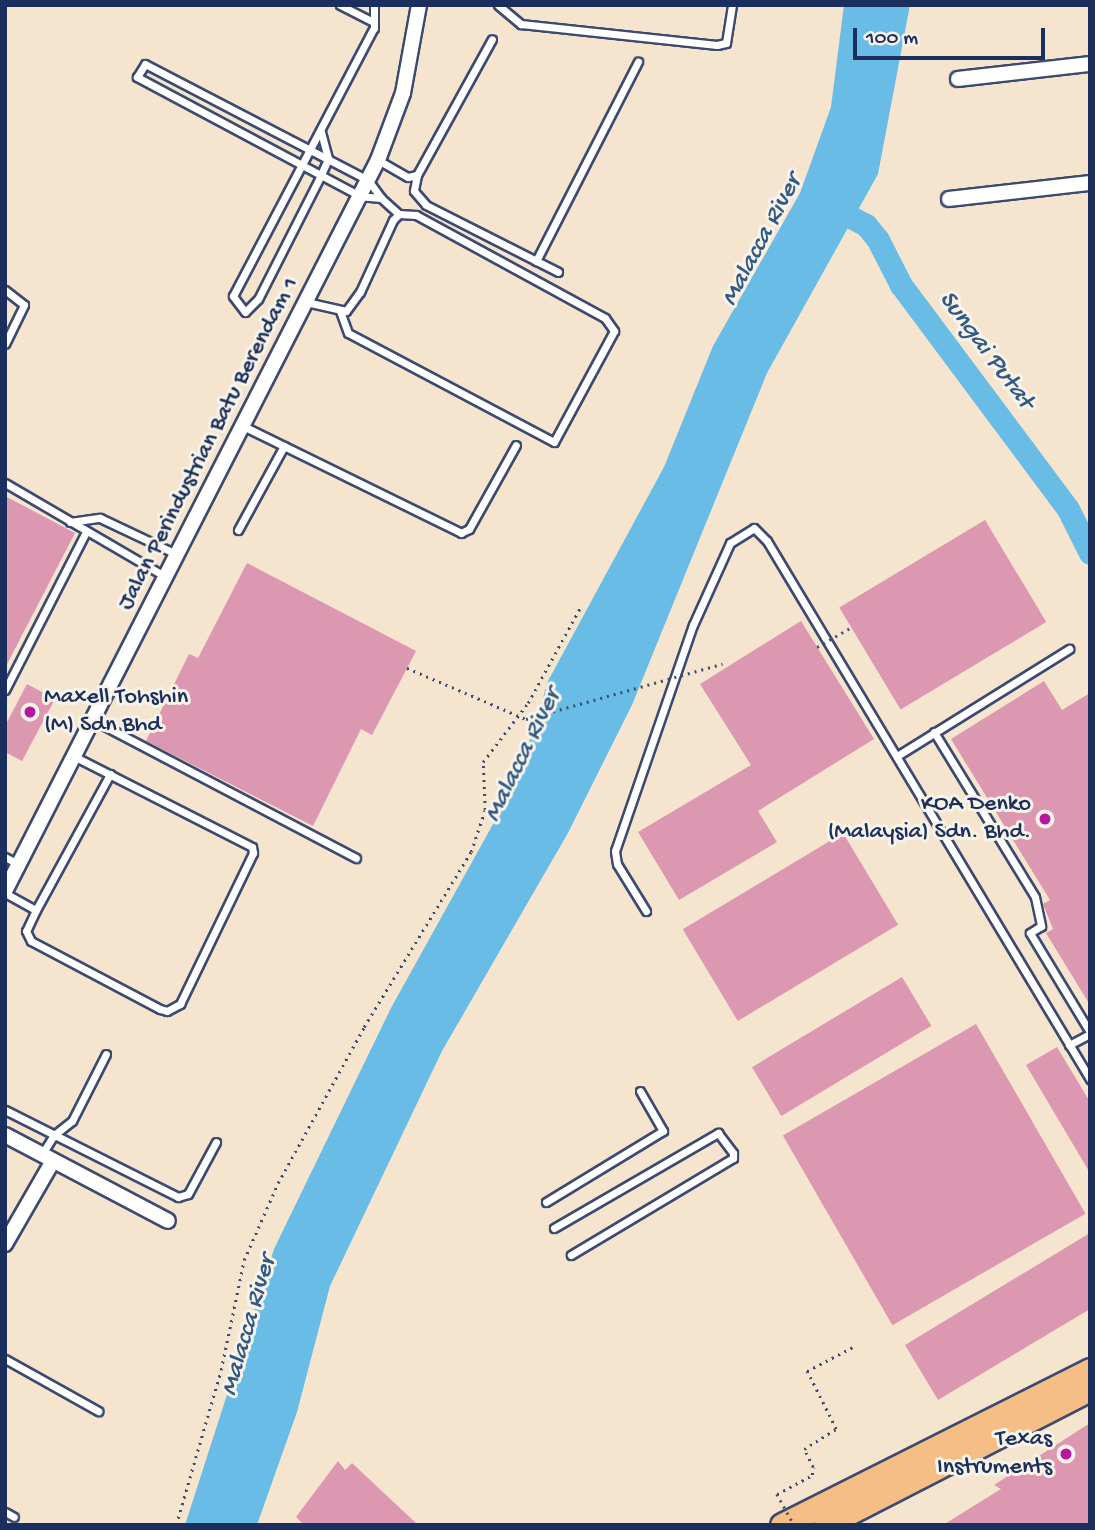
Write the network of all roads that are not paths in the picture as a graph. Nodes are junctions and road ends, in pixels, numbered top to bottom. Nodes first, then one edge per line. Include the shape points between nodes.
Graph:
1 (340, 5) edge
2 (374, 5) edge
3 (419, 5) edge
4 (498, 5) edge
5 (732, 5) edge
6 (374, 22) junction
7 (492, 39) dead end
8 (638, 62) dead end
9 (1090, 64) edge
10 (958, 79) dead end
11 (321, 132) junction
12 (310, 149) junction
13 (328, 159) junction
14 (378, 160) junction
15 (301, 165) junction
16 (417, 175) junction
17 (321, 176) junction
18 (368, 180) junction
19 (1090, 183) edge
20 (360, 196) junction
21 (381, 198) junction
22 (949, 198) dead end
23 (399, 214) junction
24 (536, 261) junction
25 (558, 272) dead end
26 (5, 290) edge
27 (306, 302) junction
28 (340, 311) junction
29 (5, 344) edge
30 (243, 426) junction
31 (516, 445) dead end
32 (284, 446) junction
33 (5, 483) edge
34 (70, 522) junction
35 (238, 530) dead end
36 (86, 531) junction
37 (178, 555) junction
38 (167, 577) junction
39 (1069, 649) dead end
40 (5, 690) edge
41 (93, 720) junction
42 (934, 732) junction
43 (897, 756) junction
44 (75, 757) junction
45 (110, 774) junction
46 (5, 857) edge
47 (356, 858) dead end
48 (19, 864) junction
49 (5, 892) edge
50 (36, 910) junction
51 (646, 911) dead end
52 (1090, 1033) edge
53 (1069, 1045) junction
54 (106, 1054) dead end
55 (1090, 1079) edge
56 (640, 1091) dead end
57 (5, 1110) edge
58 (5, 1135) edge
59 (54, 1135) junction
60 (216, 1142) dead end
61 (48, 1158) junction
62 (546, 1202) dead end
63 (169, 1221) dead end
64 (554, 1228) dead end
65 (5, 1244) edge
66 (571, 1255) dead end
67 (5, 1359) edge
68 (1090, 1370) edge
69 (1090, 1389) edge
70 (98, 1411) dead end
71 (5, 1512) edge
72 (14, 1517) dead end
73 (782, 1525) edge
74 (824, 1525) edge

1 - 6 lane
2 - 6 lane
3 - 14 street, Jalan Perindustrian Batu Berendam 1 via 403,93
4 - 5 lane via 521,24 717,45 726,43
6 - 11 lane
7 - 16 lane
8 - 24 lane
9 - 10 street
11 - 12 lane
11 - 13 lane
12 - 13 lane
12 - 15 lane
12 - 15 lane via 145,64 139,70 137,77
13 - 17 lane
13 - 18 lane
14 - 16 lane via 408,177
14 - 18 street, Jalan Perindustrian Batu Berendam 1
15 - 17 lane
15 - 17 lane via 233,296 245,312 258,299
16 - 24 lane via 414,191 426,205
17 - 20 lane
18 - 20 street, Jalan Perindustrian Batu Berendam 1
18 - 21 lane
19 - 22 street
20 - 21 lane
20 - 27 street, Jalan Perindustrian Batu Berendam 1
21 - 23 lane
23 - 28 lane via 360,292 346,311
23 - 28 lane via 416,215 611,323 612,336 556,440 549,441 348,333
24 - 25 lane
26 - 29 lane via 24,305
27 - 28 lane
27 - 30 street, Jalan Perindustrian Batu Berendam 1
30 - 32 lane
30 - 37 street, Jalan Perindustrian Batu Berendam 1
31 - 32 lane via 469,530 460,533
32 - 35 lane
33 - 34 lane
34 - 36 lane
34 - 37 lane via 100,518
36 - 38 lane
36 - 40 lane
37 - 38 street, Jalan Perindustrian Batu Berendam 1
38 - 41 street, Jalan Perindustrian Batu Berendam 1
39 - 42 lane
41 - 44 street, Jalan Perindustrian Batu Berendam 1
41 - 47 lane
42 - 43 lane
42 - 52 lane via 1035,897 1041,926 1030,933
43 - 51 lane via 767,541 754,528 743,531 730,543 693,625 615,851 617,864
43 - 53 lane
44 - 45 lane
44 - 48 street, Jalan Perindustrian Batu Berendam 1
45 - 50 lane
45 - 50 lane via 252,847 180,1004 167,1012 160,1010 30,941 26,932
46 - 48 lane
48 - 49 street, Jalan Perindustrian Batu Berendam 1
49 - 50 lane
52 - 53 lane
53 - 55 lane
54 - 59 lane via 72,1121
56 - 62 lane via 663,1131
57 - 59 lane
58 - 61 street
59 - 60 lane via 178,1197 188,1194
59 - 61 lane
61 - 63 street
61 - 65 street
64 - 66 lane via 718,1133 733,1153
67 - 70 lane
68 - 73 main road
69 - 74 main road
71 - 72 lane

